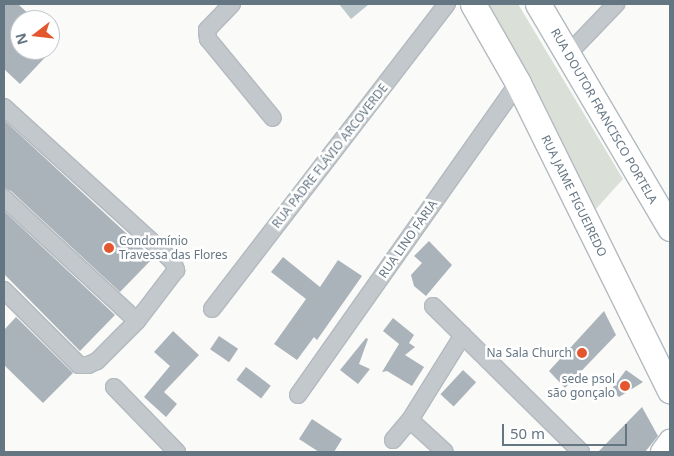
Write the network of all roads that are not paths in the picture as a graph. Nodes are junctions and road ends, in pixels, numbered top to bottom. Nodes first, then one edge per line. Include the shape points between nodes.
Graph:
1 (232, 4) edge
2 (447, 4) edge
3 (473, 4) edge
4 (538, 4) edge
5 (616, 4) edge
6 (569, 53) junction
7 (518, 83) junction
8 (4, 107) edge
9 (273, 118) dead end
10 (4, 198) edge
11 (670, 228) edge
12 (4, 290) edge
13 (432, 306) dead end
14 (212, 309) dead end
15 (136, 321) junction
16 (463, 335) junction
17 (114, 387) dead end
18 (670, 391) edge
19 (298, 395) dead end
20 (410, 420) junction
21 (393, 440) dead end
22 (670, 441) edge
23 (177, 452) edge
24 (445, 452) edge
25 (582, 452) edge
26 (662, 452) edge

1 - 9 street via 207,30 208,39
2 - 14 street, RUA PADRE FLÁVIO ARCOVERDE
3 - 7 main road, RUA JAIME FIGUEIREDO
4 - 6 main road, RUA DOUTOR FRANCISCO PORTELA
5 - 6 street
6 - 11 main road, RUA DOUTOR FRANCISCO PORTELA via 611,131
7 - 18 main road, RUA JAIME FIGUEIREDO
7 - 19 street, RUA LINO FARIA
8 - 15 street via 173,262 176,270
10 - 15 street
12 - 15 street via 79,365 88,366 97,361
13 - 16 street
16 - 20 street
16 - 25 street
17 - 23 street
20 - 21 street
20 - 24 street
22 - 26 street

